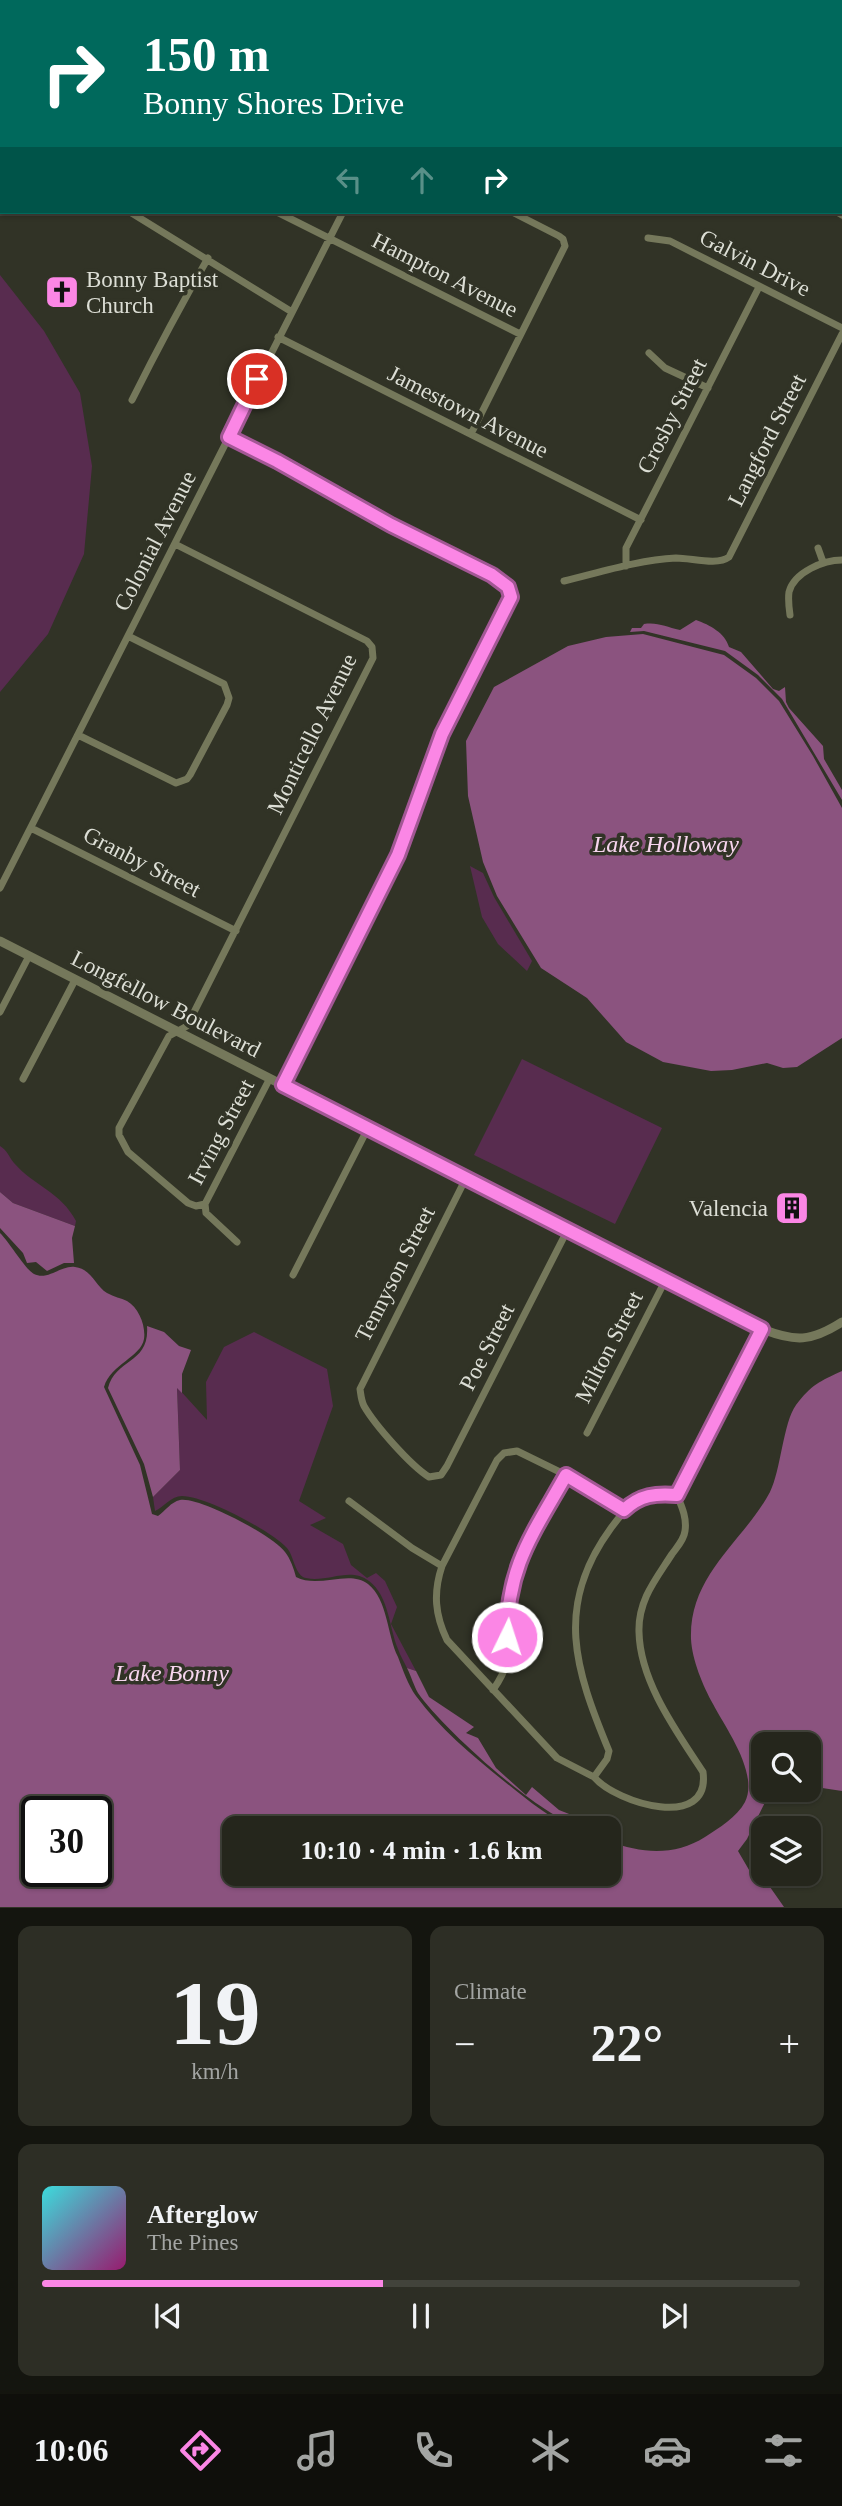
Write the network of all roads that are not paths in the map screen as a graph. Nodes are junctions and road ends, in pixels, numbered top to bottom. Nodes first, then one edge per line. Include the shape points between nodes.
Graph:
1 (133, 214) edge
2 (281, 214) edge
3 (342, 214) edge
4 (516, 214) edge
5 (330, 238) junction
6 (648, 238) dead end
7 (208, 258) junction
8 (759, 287) junction
9 (292, 312) junction
10 (842, 328) edge
11 (520, 334) junction
12 (842, 334) edge
13 (278, 337) junction
14 (649, 353) dead end
15 (708, 388) junction
16 (132, 400) dead end
17 (471, 435) junction
18 (229, 437) junction
19 (641, 520) junction
20 (175, 544) junction
21 (818, 548) dead end
22 (842, 559) edge
23 (823, 562) junction
24 (625, 566) junction
25 (564, 581) dead end
26 (790, 615) dead end
27 (128, 636) junction
28 (78, 735) junction
29 (31, 828) junction
30 (0, 888) edge
31 (236, 931) junction
32 (0, 942) edge
33 (29, 956) junction
34 (75, 980) junction
35 (0, 1012) edge
36 (177, 1031) junction
37 (23, 1079) dead end
38 (270, 1079) junction
39 (283, 1085) junction
40 (368, 1128) junction
41 (466, 1178) junction
42 (205, 1204) junction
43 (568, 1229) junction
44 (237, 1242) dead end
45 (293, 1275) dead end
46 (666, 1279) junction
47 (842, 1322) edge
48 (762, 1329) junction
49 (587, 1433) dead end
50 (566, 1475) junction
51 (434, 1478) joint
52 (677, 1495) junction
53 (349, 1501) dead end
54 (624, 1510) junction
55 (442, 1566) junction
56 (493, 1690) junction
57 (594, 1777) junction

1 - 7 street
2 - 5 street, Hampton Avenue
3 - 5 street, Colonial Avenue
4 - 11 street via 564,243
5 - 9 street, Colonial Avenue
5 - 11 street, Hampton Avenue
6 - 8 street, Galvin Drive via 670,241
7 - 9 street
7 - 16 street
8 - 10 street, Galvin Drive
8 - 15 street, Crosby Street
9 - 13 street, Colonial Avenue
11 - 17 street
12 - 24 street, Langford Street via 724,561 673,558
13 - 17 street, Jamestown Avenue
13 - 18 street, Colonial Avenue
14 - 15 street via 666,368
15 - 19 street, Crosby Street
17 - 19 street, Jamestown Avenue
18 - 20 street, Colonial Avenue
18 - 39 street via 492,575 508,587 511,597 442,734 398,855
19 - 24 street, Crosby Street via 626,548
20 - 27 street, Colonial Avenue
20 - 31 street, Monticello Avenue via 367,641 373,652
21 - 23 street
22 - 23 street
23 - 26 street via 792,583
24 - 25 street
27 - 28 street, Colonial Avenue
27 - 28 street via 224,684 229,698 226,705 190,775 176,783
28 - 29 street, Colonial Avenue
29 - 30 street, Colonial Avenue
29 - 31 street, Granby Street
31 - 36 street, Monticello Avenue via 187,1026
32 - 33 street, Longfellow Boulevard
33 - 34 street, Longfellow Boulevard
33 - 35 street
34 - 36 street, Longfellow Boulevard
34 - 37 street
36 - 38 street, Longfellow Boulevard
36 - 42 street, Monticello Avenue via 169,1036 119,1135 128,1152 188,1203
38 - 39 street, Longfellow Boulevard
38 - 42 street, Irving Street
39 - 40 street, Longfellow Boulevard
40 - 41 street, Longfellow Boulevard
40 - 45 street
41 - 43 street, Longfellow Boulevard
41 - 51 street, Tennyson Street via 360,1389 363,1405 378,1425 424,1474
42 - 44 street via 206,1213
43 - 46 street, Longfellow Boulevard
43 - 51 street, Poe Street via 447,1466
46 - 48 street, Longfellow Boulevard
46 - 49 street, Milton Street
47 - 48 street, Longfellow Boulevard via 807,1339
48 - 52 street
50 - 54 street
50 - 55 street via 517,1451 504,1453
50 - 56 street via 523,1550 507,1619 507,1668
52 - 54 street via 643,1497
52 - 57 street via 685,1516 685,1535 648,1589 640,1618 640,1643 661,1706 704,1772 702,1791 679,1806 660,1807 631,1801
53 - 55 street
54 - 57 street via 591,1559 575,1617 578,1662 609,1751
55 - 56 street via 436,1604 442,1630
56 - 57 street via 557,1758

